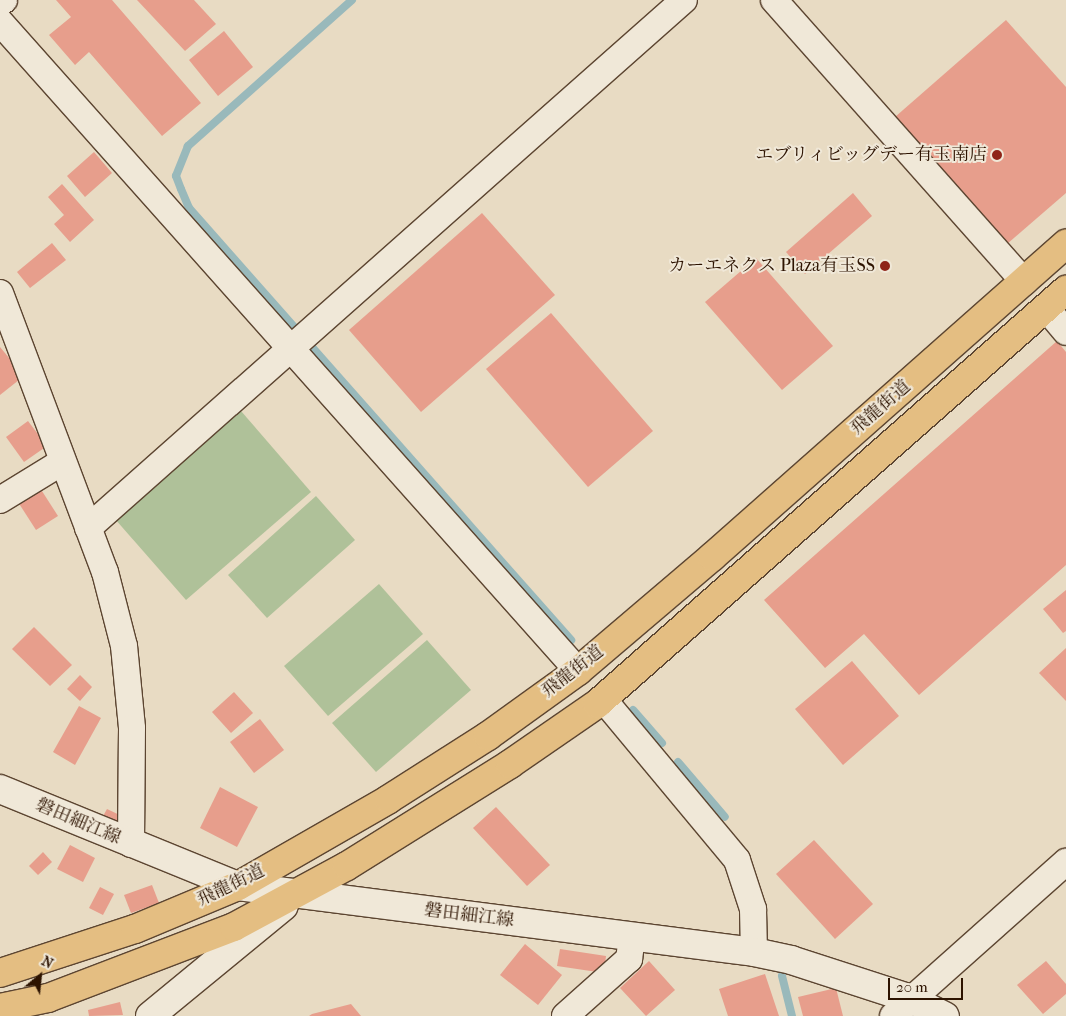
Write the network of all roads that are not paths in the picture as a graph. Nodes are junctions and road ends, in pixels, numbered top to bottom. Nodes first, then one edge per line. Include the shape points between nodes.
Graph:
1 (4, 0) edge
2 (684, 0) edge
3 (774, 0) edge
4 (0, 3) edge
5 (0, 22) edge
6 (1066, 244) edge
7 (1024, 282) junction
8 (1066, 290) edge
9 (0, 292) edge
10 (1046, 308) junction
11 (1066, 332) edge
12 (291, 348) junction
13 (62, 462) junction
14 (0, 500) edge
15 (88, 528) junction
16 (586, 663) junction
17 (612, 691) junction
18 (0, 789) edge
19 (131, 844) junction
20 (1066, 862) edge
21 (238, 886) junction
22 (299, 894) junction
23 (632, 937) junction
24 (754, 952) junction
25 (0, 973) edge
26 (0, 1008) edge
27 (902, 1008) edge
28 (150, 1016) edge
29 (566, 1016) edge
30 (945, 1016) edge

1 - 4 street
2 - 12 street
3 - 7 street
5 - 12 street
6 - 7 highway, 飛龍街道
7 - 16 highway, 飛龍街道
8 - 10 highway, 飛龍街道
9 - 13 street
10 - 11 street
10 - 17 highway, 飛龍街道
12 - 15 street
12 - 16 street
13 - 14 street
13 - 15 street
15 - 19 street via 105,572 124,646 132,728
16 - 21 highway, 飛龍街道 via 389,799
17 - 22 highway, 飛龍街道 via 464,794
17 - 24 street via 737,860 753,908
18 - 19 main road, 磐田細江線
19 - 21 main road, 磐田細江線
20 - 27 street
21 - 22 main road, 磐田細江線
21 - 25 highway, 飛龍街道 via 135,930
22 - 23 main road, 磐田細江線
22 - 26 highway, 飛龍街道 via 234,927 152,960 48,998
22 - 28 main road
23 - 24 main road, 磐田細江線
23 - 29 street via 629,959
24 - 27 main road, 磐田細江線 via 791,960
27 - 30 main road, 磐田細江線

